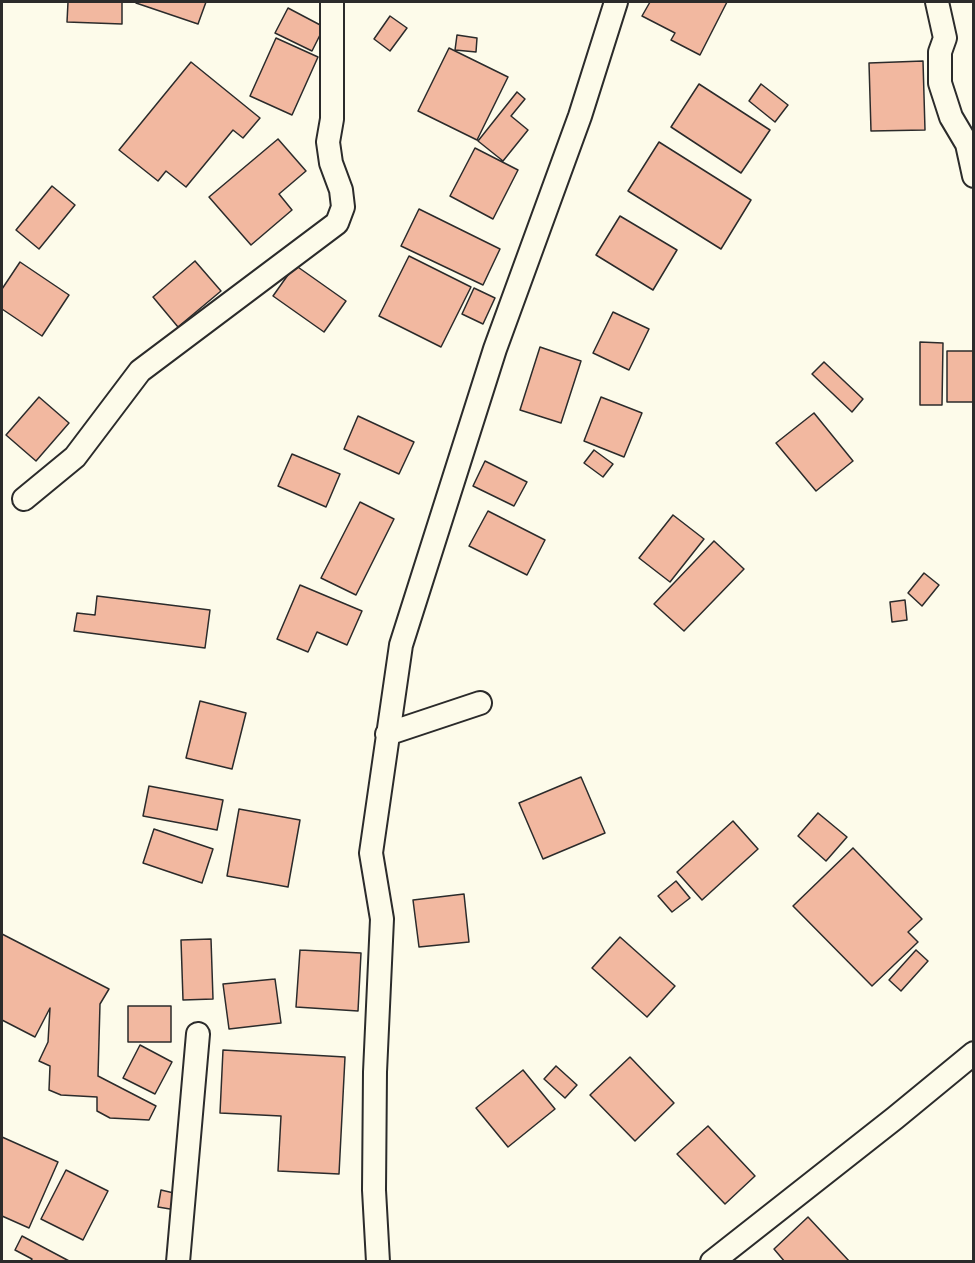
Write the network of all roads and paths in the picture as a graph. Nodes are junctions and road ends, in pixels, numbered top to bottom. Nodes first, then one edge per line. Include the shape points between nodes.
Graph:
1 (332, 2) edge
2 (616, 2) edge
3 (938, 2) edge
4 (974, 176) edge
5 (24, 499) dead end
6 (480, 703) dead end
7 (387, 734) junction
8 (198, 1034) dead end
9 (974, 1053) edge
10 (178, 1262) edge
11 (378, 1262) edge
12 (712, 1262) edge

1 - 5 street via 332,119 328,142 343,207 337,223 140,371 75,457
2 - 7 street via 580,116 495,349 400,645
3 - 4 street via 945,38 940,52 940,83 951,117 967,144
6 - 7 street
7 - 11 street via 371,853 382,920 375,1084
8 - 10 street
9 - 12 street

